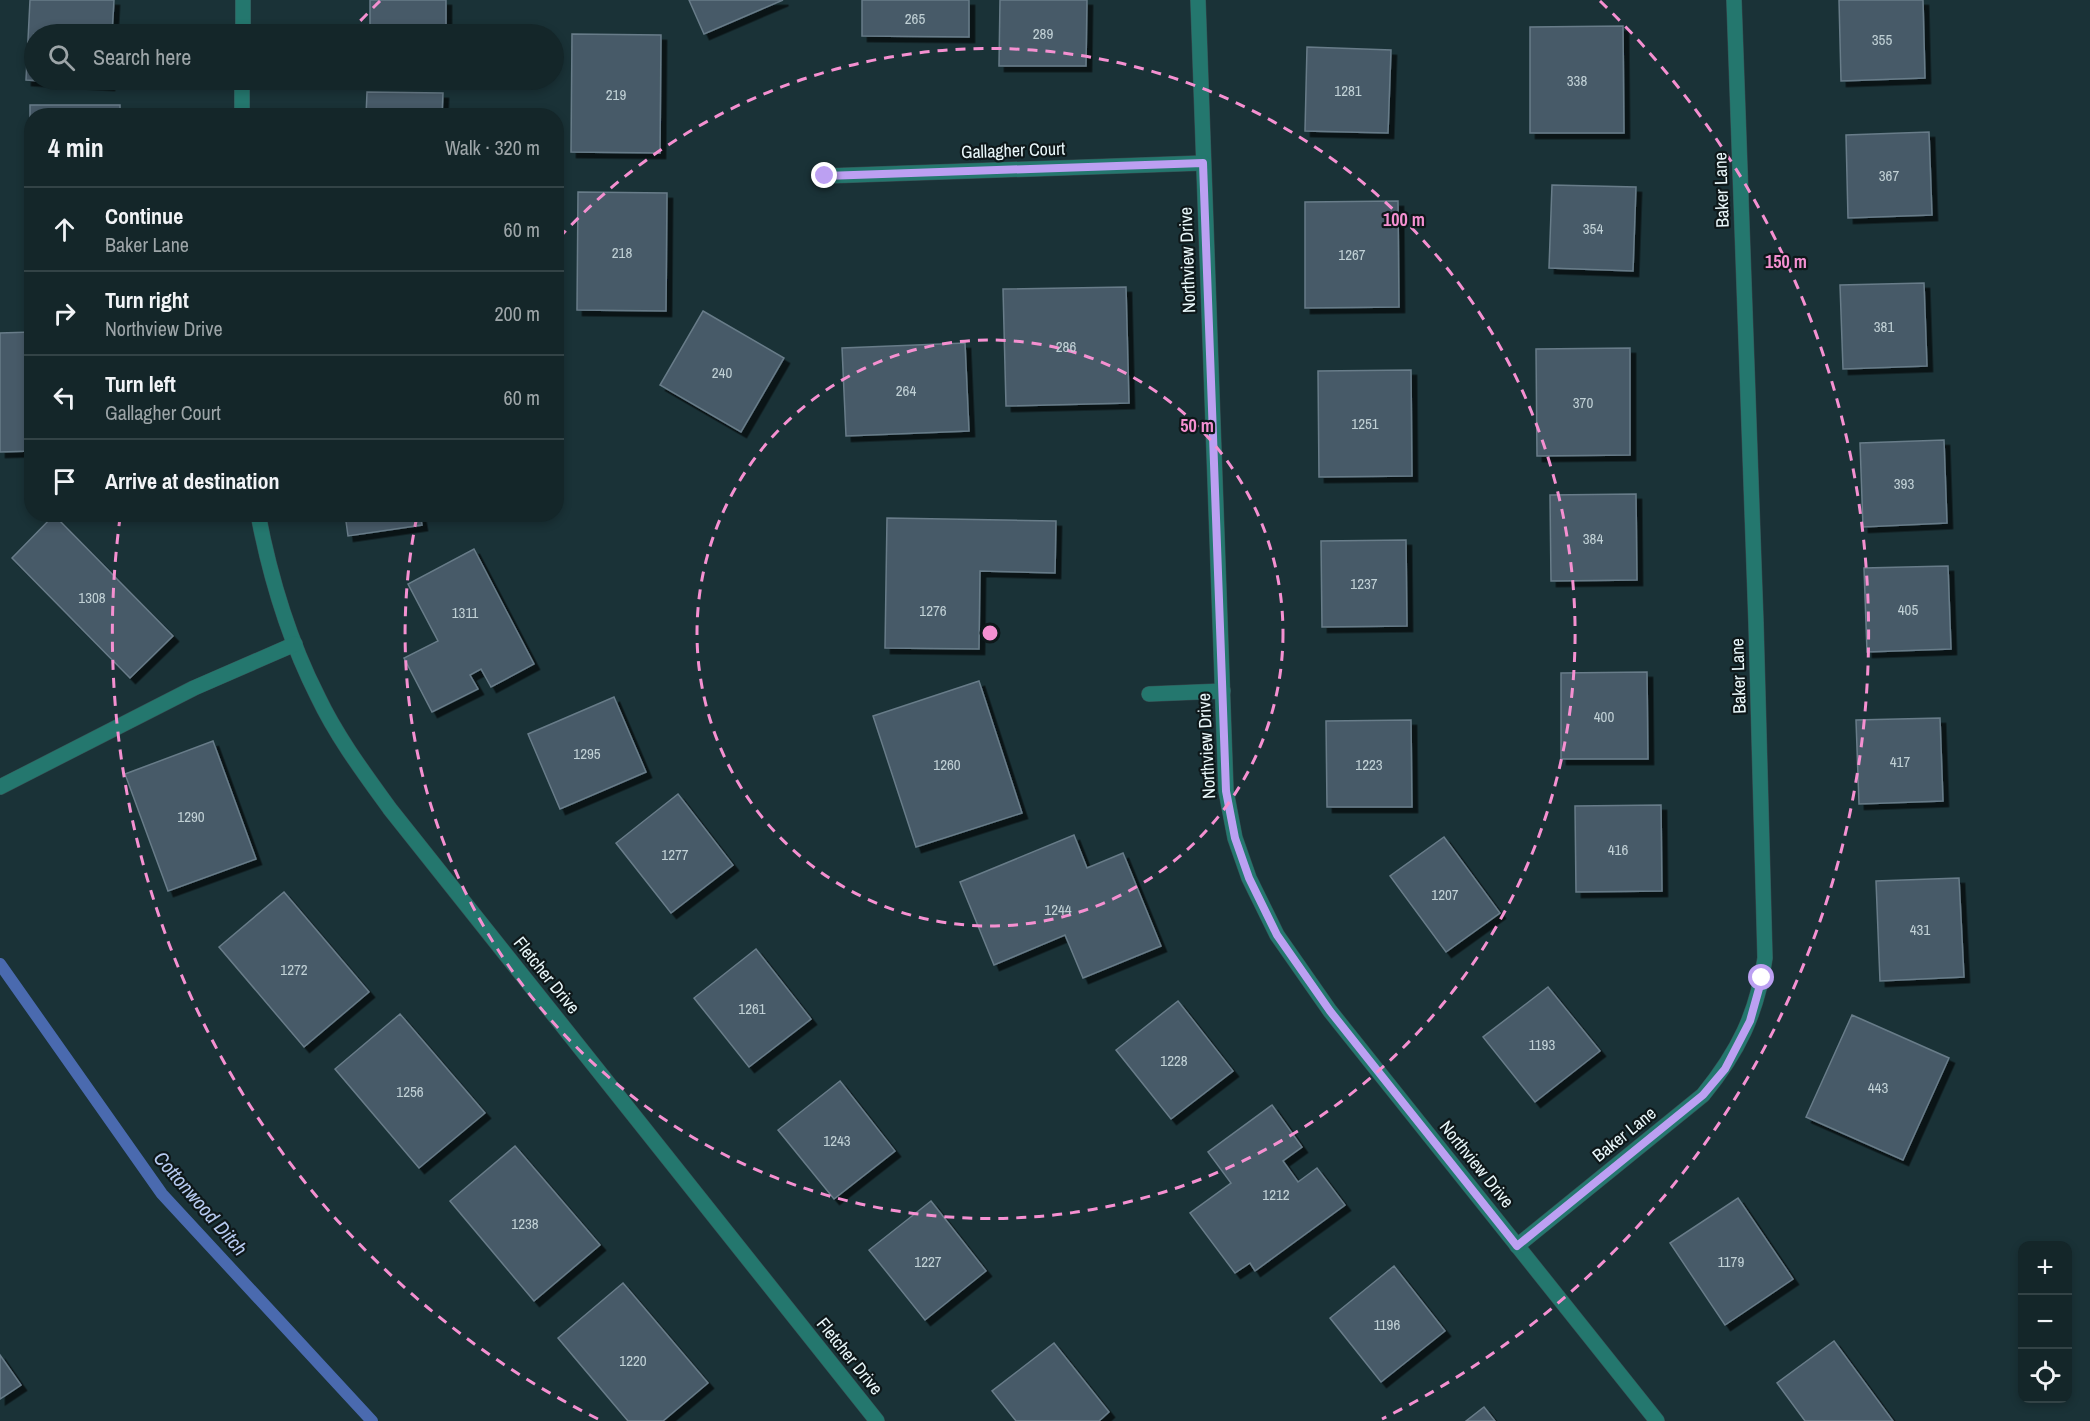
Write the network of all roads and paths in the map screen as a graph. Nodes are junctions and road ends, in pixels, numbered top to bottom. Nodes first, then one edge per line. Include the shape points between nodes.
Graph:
1 (243, 0) edge
2 (1198, 0) edge
3 (1734, 0) edge
4 (243, 24) edge
5 (242, 90) edge
6 (242, 108) edge
7 (1203, 163) junction
8 (825, 176) dead end
9 (260, 522) edge
10 (295, 644) junction
11 (1223, 691) junction
12 (1149, 694) dead end
13 (0, 787) edge
14 (1517, 1246) junction
15 (877, 1421) edge
16 (1657, 1421) edge

1 - 4 street
2 - 7 street, Northview Drive
3 - 14 street, Baker Lane via 1757,659 1765,958 1762,978 1750,1021 1725,1069 1703,1095
5 - 6 street
7 - 8 street, Gallagher Court
7 - 11 street, Northview Drive
9 - 10 street, Fletcher Drive
10 - 13 street via 194,688
10 - 15 street, Fletcher Drive via 318,698 390,809
11 - 12 street
11 - 14 street, Northview Drive via 1226,791 1235,838 1249,878 1277,935 1330,1011
14 - 16 street, Northview Drive

